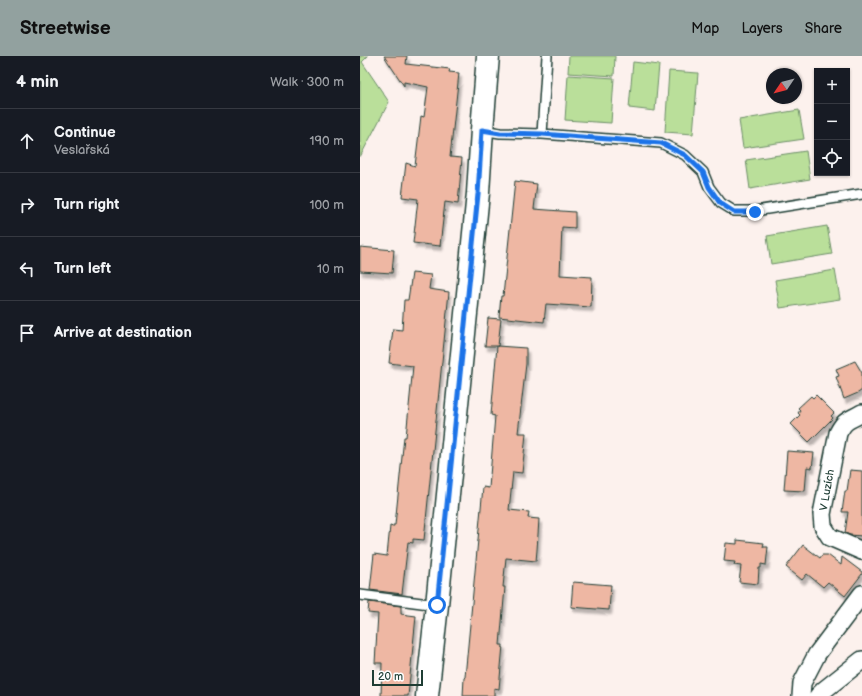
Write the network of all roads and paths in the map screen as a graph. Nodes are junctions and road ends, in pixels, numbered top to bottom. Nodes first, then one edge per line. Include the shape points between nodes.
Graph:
1 (488, 56) edge
2 (548, 56) edge
3 (482, 130) junction
4 (542, 134) junction
5 (862, 194) edge
6 (860, 416) edge
7 (862, 551) edge
8 (862, 594) edge
9 (360, 595) edge
10 (437, 605) junction
11 (862, 660) edge
12 (427, 696) edge
13 (801, 696) edge
14 (818, 696) edge

1 - 3 street
2 - 4 lane
3 - 4 lane
3 - 10 street via 478,194
4 - 5 lane via 661,143 685,155 703,172 720,203 734,212 755,212
6 - 7 street, V Luzích via 849,419 842,425 838,434 822,514 823,526 830,537
8 - 13 street via 817,654 802,683
9 - 10 lane
10 - 12 street
11 - 14 street

